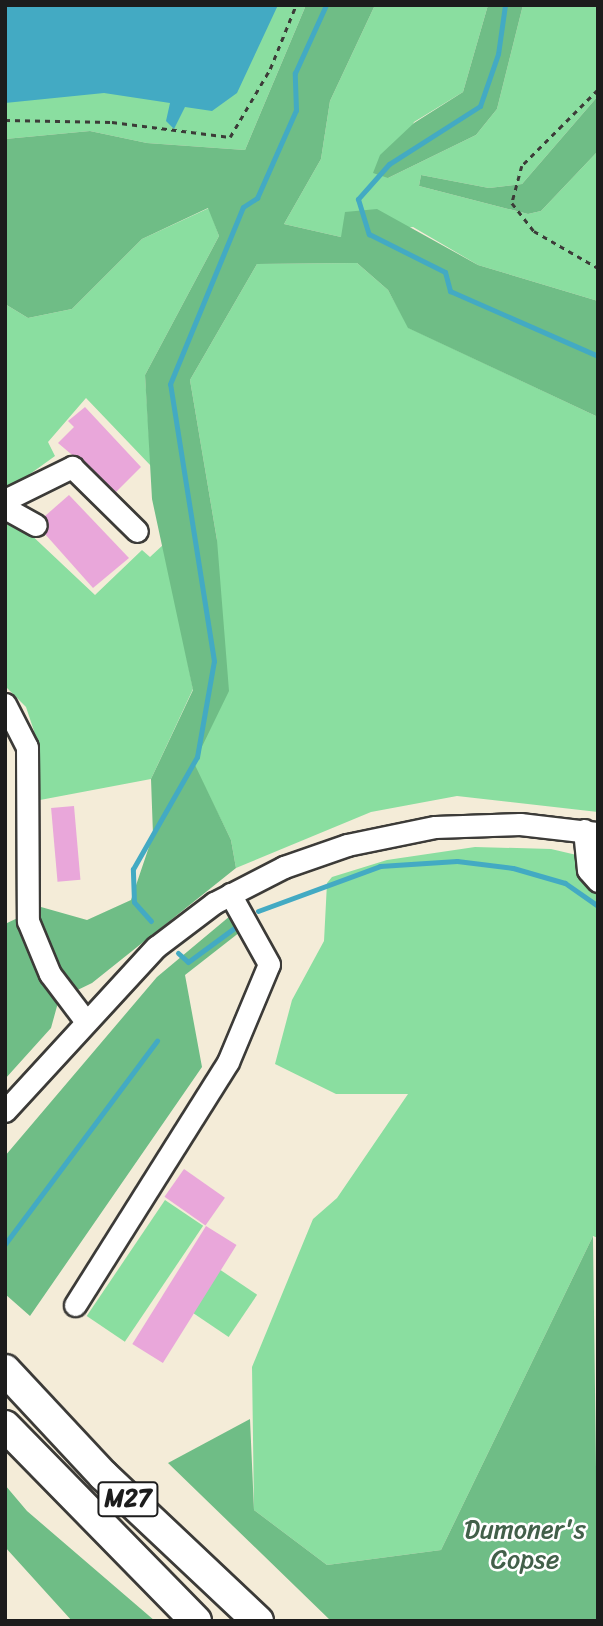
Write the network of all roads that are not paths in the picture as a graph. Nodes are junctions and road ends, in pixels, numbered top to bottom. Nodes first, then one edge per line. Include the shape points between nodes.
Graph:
1 (5, 500) edge
2 (5, 508) edge
3 (36, 524) dead end
4 (137, 530) dead end
5 (5, 704) edge
6 (591, 832) edge
7 (598, 881) edge
8 (230, 894) junction
9 (84, 1019) junction
10 (5, 1111) edge
11 (75, 1305) dead end
12 (5, 1370) edge
13 (5, 1426) edge
14 (196, 1621) edge
15 (258, 1621) edge

1 - 4 street via 72,467
2 - 3 street
5 - 9 street via 26,747 28,920 50,974
6 - 7 street via 588,870
6 - 8 street via 480,823 386,835 293,863
8 - 9 street via 156,947
8 - 11 street via 269,964 228,1062
9 - 10 street
12 - 15 highway, M27 via 103,1475
13 - 14 highway, M27

